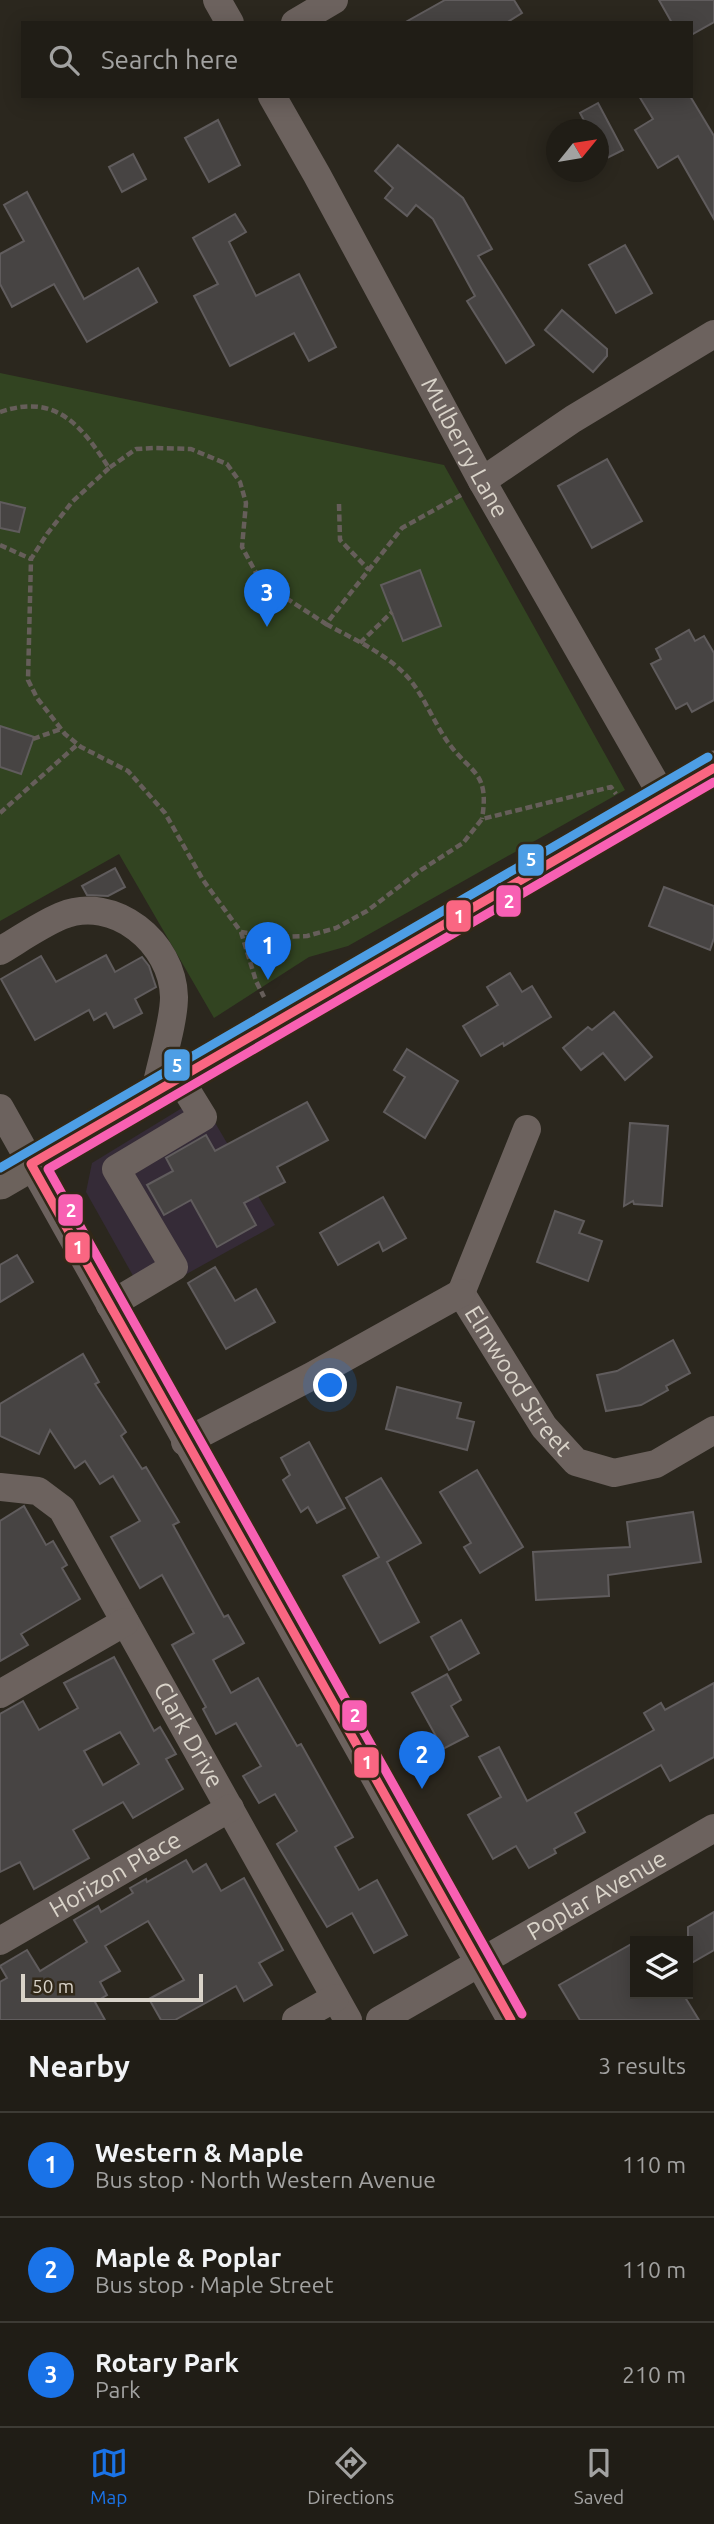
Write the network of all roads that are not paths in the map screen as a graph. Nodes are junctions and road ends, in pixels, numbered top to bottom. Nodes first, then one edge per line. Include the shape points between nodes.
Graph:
1 (217, 0) edge
2 (334, 0) edge
3 (229, 21) edge
4 (298, 21) edge
5 (273, 98) edge
6 (714, 334) edge
7 (482, 481) junction
8 (714, 768) edge
9 (663, 797) junction
10 (0, 951) edge
11 (167, 1085) junction
12 (0, 1108) edge
13 (527, 1129) dead end
14 (31, 1164) junction
15 (0, 1182) edge
16 (461, 1293) junction
17 (110, 1306) junction
18 (714, 1430) edge
19 (185, 1442) junction
20 (0, 1487) edge
21 (125, 1622) junction
22 (0, 1694) edge
23 (230, 1808) junction
24 (714, 1828) edge
25 (0, 1941) edge
26 (480, 1964) junction
27 (342, 2009) edge
28 (296, 2020) edge
29 (380, 2020) edge
30 (512, 2020) edge

1 - 3 street
2 - 4 street
5 - 7 street, Mulberry Lane
6 - 7 street via 573,419
7 - 9 street, Mulberry Lane
8 - 9 main road
9 - 11 main road
10 - 11 street via 76,912 122,918 148,936 166,963 174,996
11 - 14 main road
11 - 17 street via 203,1117 116,1169 174,1266
12 - 14 street
13 - 16 street
14 - 15 main road
14 - 17 street
16 - 18 street, Elmwood Street via 544,1427 576,1462 614,1473 656,1464
16 - 19 street, Elmwood Street
17 - 19 street
19 - 26 street
20 - 21 street, Clark Drive via 38,1491 62,1509
21 - 22 street
21 - 23 street, Clark Drive
23 - 25 street, Horizon Place
23 - 27 street, Clark Drive
24 - 26 street, Poplar Avenue
26 - 29 street, Poplar Avenue
26 - 30 street
27 - 28 street

